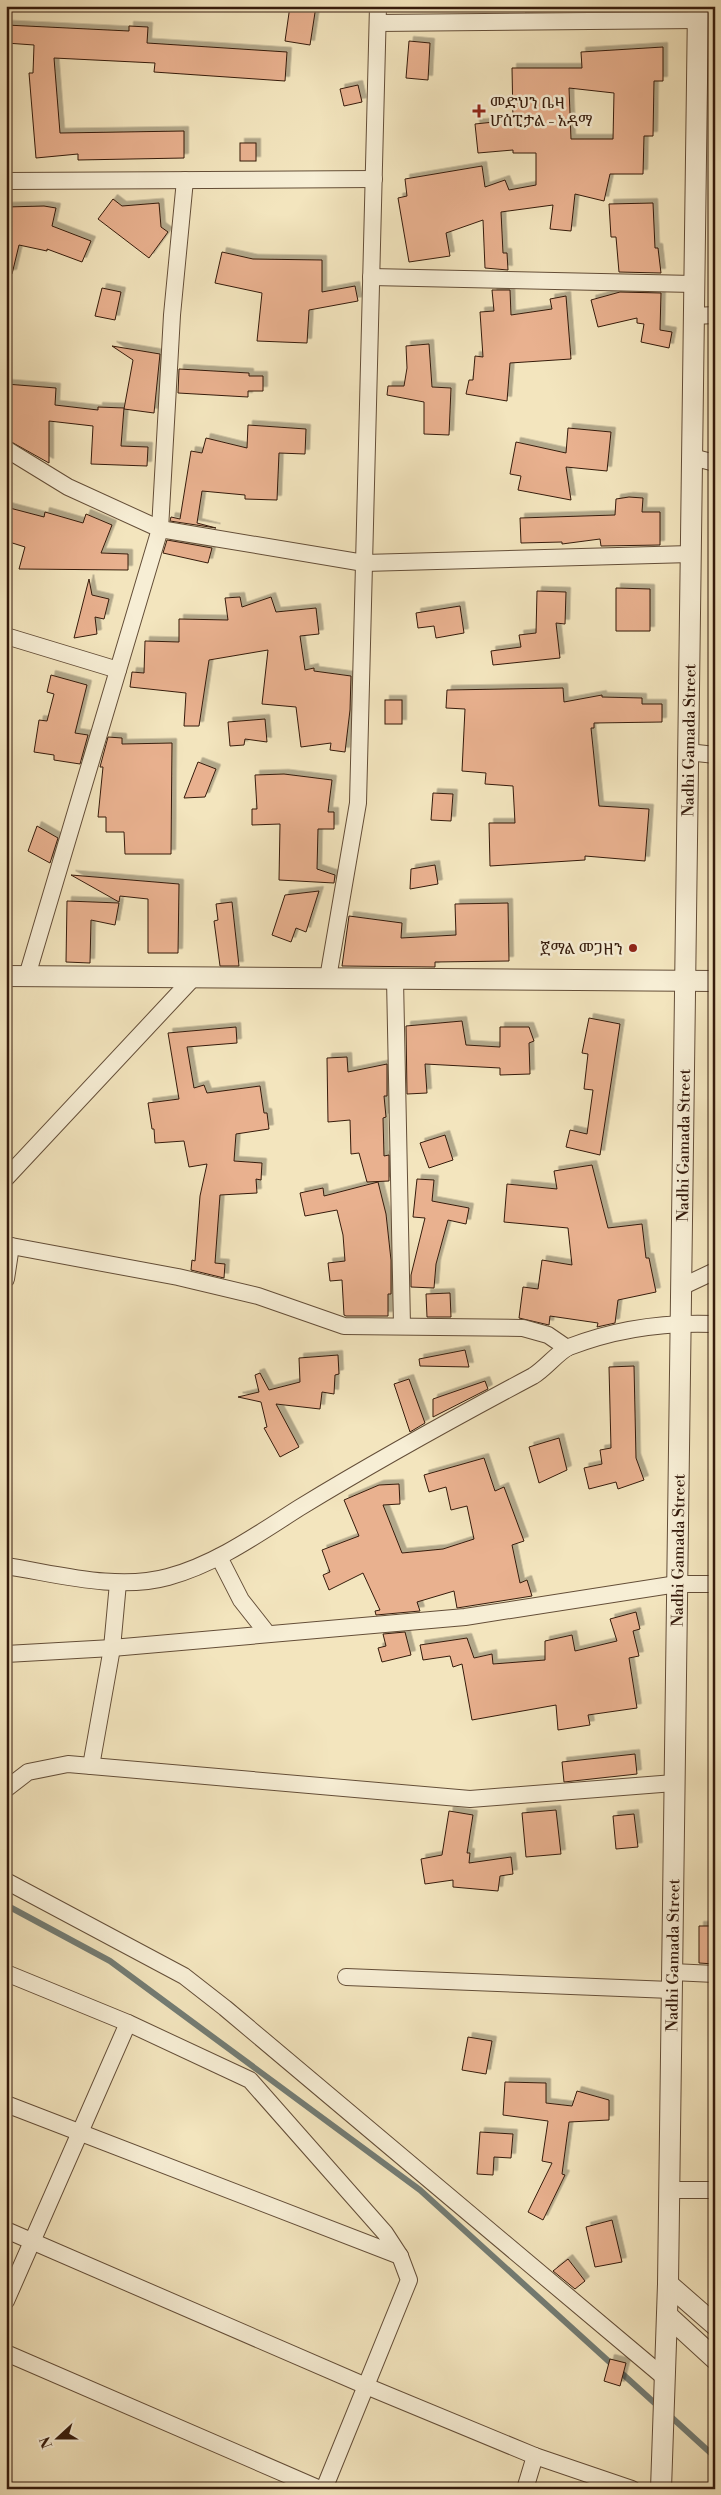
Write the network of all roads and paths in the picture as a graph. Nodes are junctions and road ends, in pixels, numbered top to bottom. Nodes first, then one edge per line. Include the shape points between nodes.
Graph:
1 (378, 6) edge
2 (698, 13) edge
3 (378, 23) junction
4 (374, 179) junction
5 (185, 180) junction
6 (6, 181) edge
7 (371, 277) junction
8 (694, 284) junction
9 (715, 315) edge
10 (694, 316) junction
11 (6, 449) edge
12 (692, 457) junction
13 (715, 463) edge
14 (160, 529) junction
15 (691, 554) junction
16 (364, 564) junction
17 (6, 636) edge
18 (118, 670) junction
19 (688, 752) junction
20 (715, 755) edge
21 (6, 976) edge
22 (27, 976) junction
23 (195, 976) junction
24 (328, 978) junction
25 (395, 979) junction
26 (685, 981) junction
27 (715, 981) edge
28 (6, 1178) edge
29 (9, 1245) edge
30 (715, 1271) edge
31 (6, 1279) edge
32 (681, 1287) junction
33 (680, 1322) junction
34 (715, 1324) edge
35 (402, 1326) junction
36 (567, 1348) junction
37 (219, 1557) junction
38 (6, 1566) edge
39 (118, 1582) junction
40 (677, 1584) junction
41 (715, 1584) edge
42 (267, 1633) junction
43 (112, 1648) junction
44 (6, 1654) edge
45 (91, 1766) junction
46 (674, 1783) junction
47 (6, 1789) edge
48 (6, 1880) edge
49 (6, 1974) edge
50 (715, 1974) edge
51 (346, 1976) dead end
52 (672, 1981) junction
53 (128, 2023) junction
54 (6, 2104) edge
55 (81, 2133) junction
56 (669, 2190) junction
57 (715, 2190) edge
58 (6, 2230) edge
59 (32, 2241) junction
60 (400, 2256) junction
61 (668, 2284) junction
62 (6, 2302) edge
63 (667, 2315) junction
64 (715, 2325) edge
65 (6, 2353) edge
66 (715, 2359) edge
67 (366, 2386) junction
68 (664, 2386) junction
69 (535, 2456) junction
70 (320, 2489) edge
71 (324, 2489) edge
72 (525, 2489) edge
73 (632, 2489) edge
74 (661, 2489) edge

1 - 3 street
2 - 3 street
2 - 8 street, Nadhi Gamada Street
3 - 4 street
4 - 5 street
4 - 7 street
5 - 6 street
5 - 14 street via 172,315
7 - 8 street
7 - 16 street
8 - 10 street, Nadhi Gamada Street
9 - 10 street
10 - 12 street, Nadhi Gamada Street
11 - 14 street via 68,488
12 - 13 street
12 - 15 street, Nadhi Gamada Street
14 - 16 street
14 - 18 street
15 - 16 street
15 - 19 street, Nadhi Gamada Street
16 - 24 street via 358,803
17 - 18 street
18 - 22 street
19 - 20 street
19 - 26 street, Nadhi Gamada Street
21 - 22 street
22 - 23 street
23 - 24 street
23 - 28 street
24 - 25 street
25 - 26 street
25 - 35 street
26 - 27 street
26 - 32 street, Nadhi Gamada Street
29 - 31 street
29 - 35 street via 249,1294 344,1326
30 - 32 street
32 - 33 street, Nadhi Gamada Street
33 - 34 street
33 - 36 street via 609,1334
33 - 40 street, Nadhi Gamada Street
35 - 36 street via 523,1328 548,1335
36 - 37 street via 536,1374 349,1478
37 - 39 street via 168,1577
37 - 42 street via 241,1600
38 - 39 street
39 - 43 street
40 - 41 street
40 - 42 street via 465,1617
40 - 46 street, Nadhi Gamada Street
42 - 43 street
43 - 44 street
43 - 45 street
45 - 46 street via 470,1799
45 - 47 street via 68,1764 28,1772
46 - 52 street, Nadhi Gamada Street
48 - 68 street via 184,1976 226,2008
49 - 53 street
50 - 52 street
51 - 52 street
52 - 56 street, Nadhi Gamada Street
53 - 55 street
53 - 60 street via 250,2080 385,2232
54 - 55 street
55 - 59 street
55 - 60 street
56 - 57 street
56 - 61 street, Nadhi Gamada Street
58 - 59 street
59 - 62 street
59 - 67 street
60 - 67 street via 408,2280
61 - 63 street, Nadhi Gamada Street
61 - 64 street
63 - 66 street
63 - 68 street, Nadhi Gamada Street
65 - 70 street
67 - 69 street
67 - 71 street
68 - 74 street, Nadhi Gamada Street
69 - 72 street
69 - 73 street

